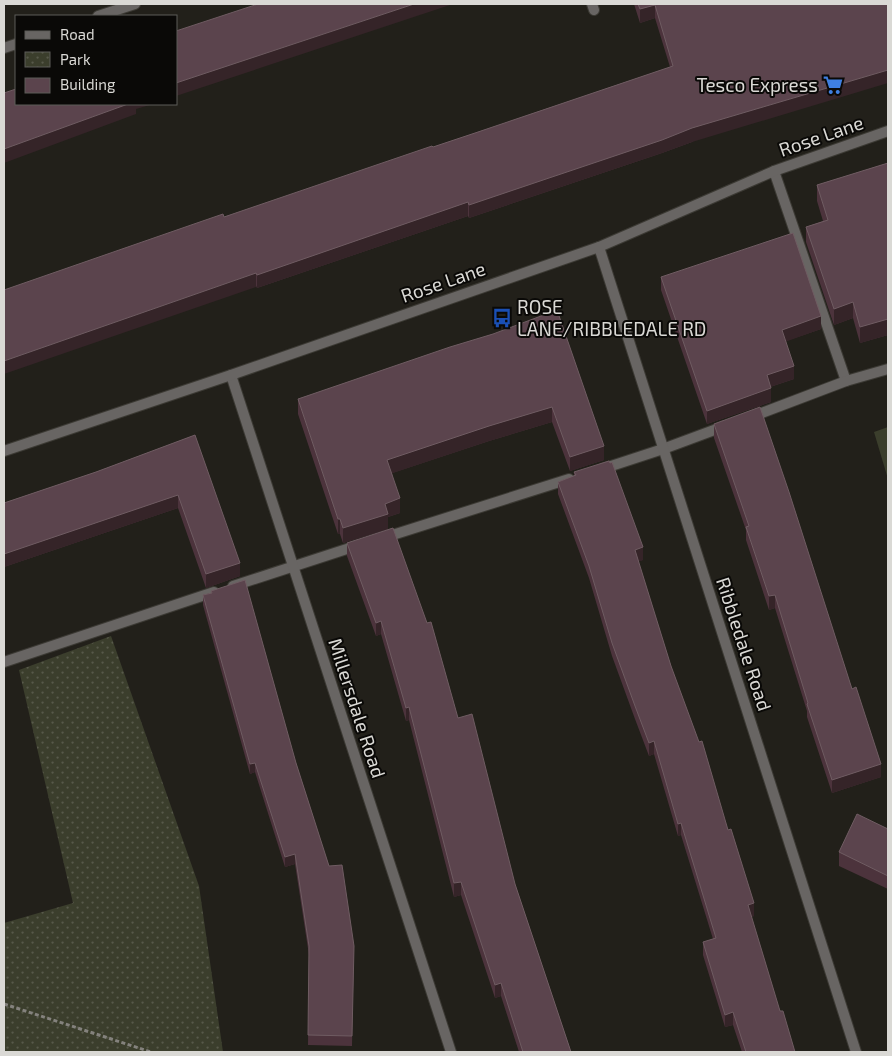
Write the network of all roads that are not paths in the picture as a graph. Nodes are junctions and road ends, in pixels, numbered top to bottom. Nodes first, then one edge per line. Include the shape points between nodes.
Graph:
1 (135, 4) edge
2 (101, 15) edge
3 (888, 131) edge
4 (774, 171) junction
5 (598, 247) junction
6 (888, 369) edge
7 (231, 374) junction
8 (846, 381) junction
9 (664, 449) junction
10 (4, 451) edge
11 (597, 470) edge
12 (578, 476) edge
13 (293, 566) junction
14 (4, 662) edge
15 (451, 1052) edge
16 (856, 1052) edge

1 - 2 street
3 - 4 street, Rose Lane
4 - 5 street, Rose Lane
4 - 8 street
5 - 7 street, Rose Lane
5 - 9 street, Ribbledale Road
6 - 8 street
7 - 10 street, Rose Lane
7 - 13 street, Millersdale Road
8 - 9 street
9 - 11 street
9 - 16 street, Ribbledale Road
12 - 13 street
13 - 14 street
13 - 15 street, Millersdale Road

